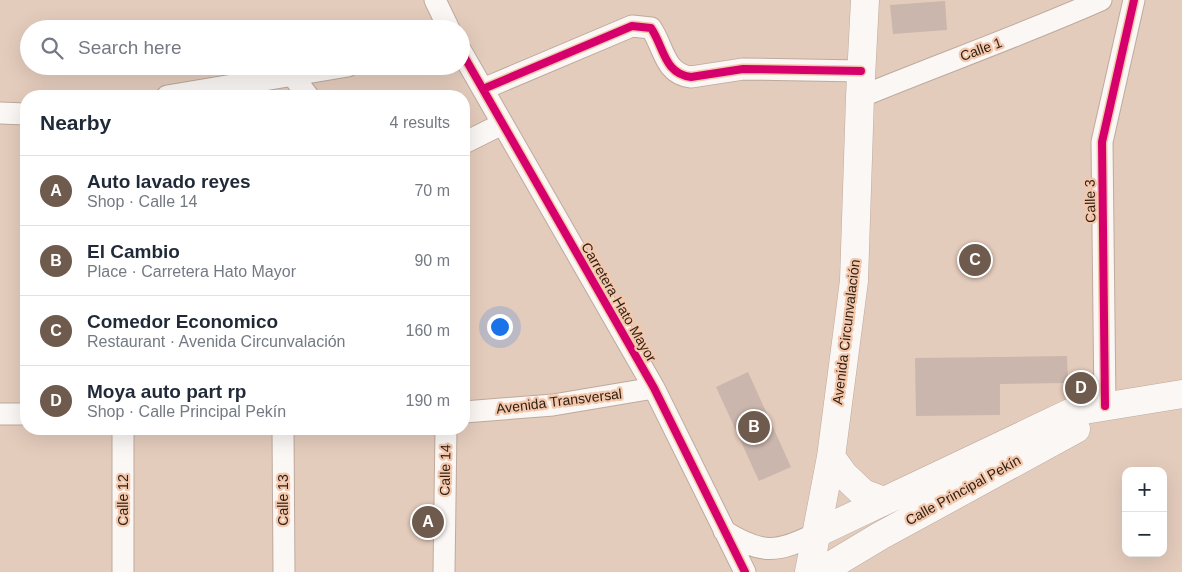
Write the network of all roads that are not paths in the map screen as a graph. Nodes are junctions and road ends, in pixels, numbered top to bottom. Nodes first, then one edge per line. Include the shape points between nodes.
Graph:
1 (435, 0) edge
2 (865, 0) edge
3 (1102, 0) edge
4 (1134, 0) edge
5 (445, 20) edge
6 (470, 67) edge
7 (292, 75) joint
8 (860, 84) junction
9 (483, 89) junction
10 (203, 90) edge
11 (303, 90) edge
12 (0, 113) edge
13 (20, 114) edge
14 (502, 124) junction
15 (470, 140) edge
16 (654, 388) junction
17 (1182, 394) edge
18 (1105, 406) junction
19 (470, 412) edge
20 (0, 414) edge
21 (20, 414) edge
22 (123, 435) edge
23 (283, 435) edge
24 (446, 435) edge
25 (831, 457) junction
26 (884, 501) junction
27 (724, 532) junction
28 (817, 533) junction
29 (123, 572) edge
30 (284, 572) edge
31 (444, 572) edge
32 (745, 572) edge
33 (809, 572) edge
34 (820, 572) edge

1 - 5 street
2 - 8 main road, Avenida Circunvalación
3 - 8 street, Calle 1 via 923,71
4 - 18 street, Calle 3 via 1102,142
6 - 9 street, Carretera Hato Mayor
7 - 10 street
7 - 11 street
8 - 9 street via 743,69 683,76 671,69 651,28 632,26
8 - 25 main road, Avenida Circunvalación via 854,281
9 - 14 street, Carretera Hato Mayor
12 - 13 street
14 - 15 street
14 - 16 street, Carretera Hato Mayor
16 - 19 street, Avenida Transversal via 552,405
16 - 27 street, Carretera Hato Mayor
17 - 18 main road, Calle Principal Pekín
18 - 26 main road, Calle Principal Pekín via 1072,412
18 - 34 main road, Calle Principal Pekín via 1076,428
20 - 21 street
22 - 29 street, Calle 12
23 - 30 street, Calle 13
24 - 31 street, Calle 14
25 - 26 main road via 844,476 862,493
25 - 28 main road, Avenida Circunvalación
26 - 28 main road, Calle Principal Pekín
27 - 28 street via 751,546 765,549 792,545
27 - 32 street, Carretera Hato Mayor
28 - 33 main road, Avenida Circunvalación

